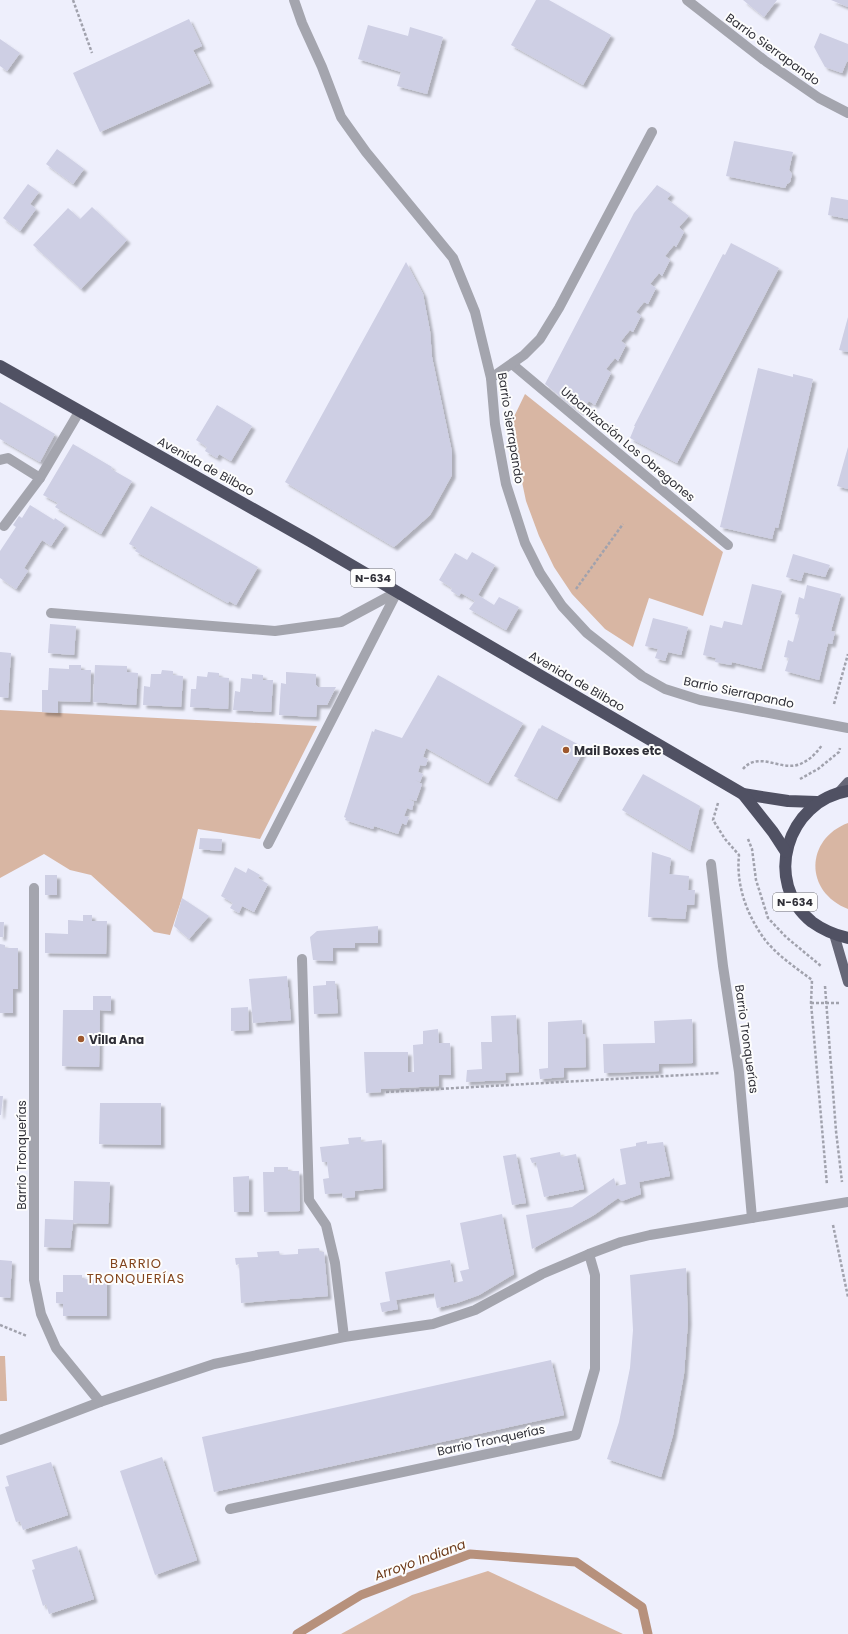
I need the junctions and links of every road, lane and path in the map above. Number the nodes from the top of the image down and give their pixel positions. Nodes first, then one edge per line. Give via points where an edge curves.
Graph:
1 (73, 0) edge
2 (294, 0) edge
3 (687, 0) edge
4 (92, 53) dead end
5 (848, 113) edge
6 (652, 132) dead end
7 (512, 364) junction
8 (0, 366) edge
9 (491, 378) junction
10 (79, 412) junction
11 (0, 460) edge
12 (40, 478) junction
13 (623, 524) dead end
14 (4, 526) dead end
15 (728, 544) dead end
16 (397, 592) junction
17 (562, 606) junction
18 (51, 613) dead end
19 (848, 654) edge
20 (831, 724) junction
21 (848, 728) edge
22 (798, 780) dead end
23 (848, 782) edge
24 (728, 786) junction
25 (844, 791) edge
26 (743, 794) junction
27 (817, 802) junction
28 (748, 837) dead end
29 (268, 844) dead end
30 (786, 852) junction
31 (711, 864) dead end
32 (34, 888) dead end
33 (834, 934) junction
34 (848, 938) edge
35 (302, 959) dead end
36 (823, 968) dead end
37 (825, 982) dead end
38 (848, 982) edge
39 (848, 1002) edge
40 (812, 1003) junction
41 (828, 1004) junction
42 (740, 1072) junction
43 (386, 1092) dead end
44 (846, 1202) edge
45 (828, 1205) junction
46 (752, 1218) junction
47 (590, 1254) junction
48 (848, 1297) edge
49 (344, 1337) junction
50 (100, 1402) junction
51 (0, 1440) edge
52 (230, 1509) dead end

1 - 4 path
2 - 9 street, Barrio Sierrapando via 341,118 453,258 475,312
3 - 5 street, Barrio Sierrapando via 764,60 819,98
6 - 7 street via 540,339
7 - 9 street
7 - 15 street, Urbanización Los Obregones
8 - 10 highway, Avenida de Bilbao / N-634
9 - 17 street, Barrio Sierrapando via 495,424 508,492 524,543 540,574
10 - 12 street
10 - 16 highway, Avenida de Bilbao / N-634
11 - 12 street via 8,458
12 - 14 street
13 - 17 path
16 - 18 street via 341,622 275,631
16 - 24 highway, Avenida de Bilbao / N-634
16 - 29 street
17 - 20 street, Barrio Sierrapando via 599,643 642,676 665,689 700,700
19 - 20 path via 834,703
20 - 21 street, Barrio Sierrapando
20 - 24 path via 822,746 804,763 784,766 763,760 746,765
21 - 22 path via 839,752 818,769
23 - 25 main road
24 - 26 highway, Avenida de Bilbao / N-634
24 - 40 path via 715,808 713,820 739,855 738,869 744,903 763,937 812,980
25 - 27 highway, N-634
26 - 27 highway, Avenida de Bilbao / N-634 via 788,801
26 - 30 highway, Avenida de Bilbao / N-634
27 - 30 highway, N-634 via 802,816 792,833
28 - 36 path via 757,886 768,918
30 - 33 highway, N-634 via 786,878 795,902 812,921
31 - 42 street, Barrio Tronquerías via 723,966
32 - 50 street, Barrio Tronquerías via 34,1280 41,1314 56,1348
33 - 34 highway, N-634
33 - 38 main road
35 - 49 street via 309,1200 326,1225 335,1263
37 - 41 path
39 - 41 path
40 - 41 path
40 - 45 path
41 - 44 path via 836,1123
42 - 43 path
42 - 46 street, Barrio Tronquerías
44 - 45 street
45 - 46 street
45 - 48 path
46 - 47 street via 650,1235 621,1242
47 - 49 street via 542,1274 475,1310 433,1324
47 - 52 street, Barrio Tronquerías via 595,1275 595,1369 576,1435
49 - 50 street via 214,1364
50 - 51 street

